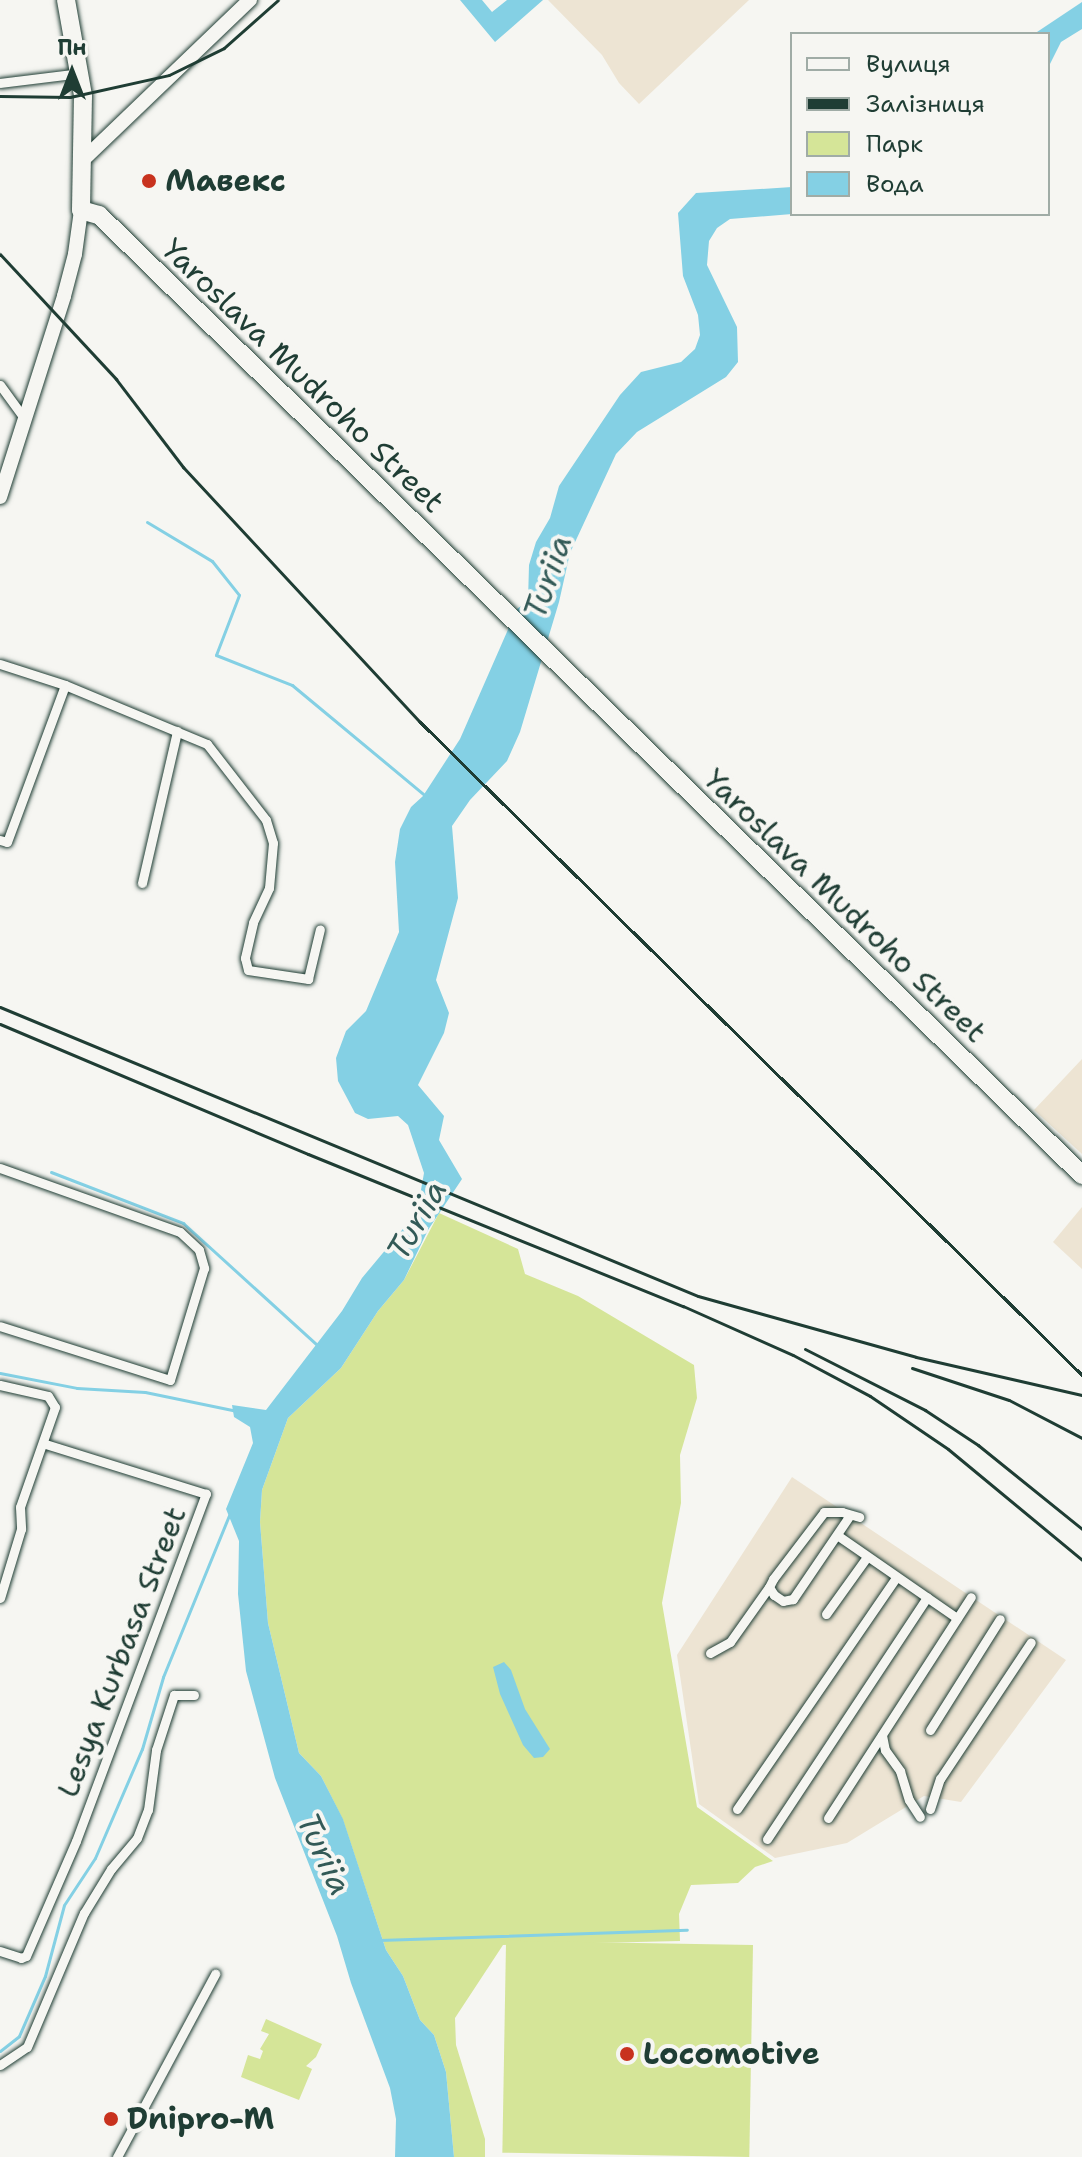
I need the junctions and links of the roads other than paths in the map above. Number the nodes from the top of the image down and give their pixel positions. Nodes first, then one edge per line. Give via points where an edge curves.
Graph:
1 (66, 0) edge
2 (250, 0) edge
3 (80, 73) junction
4 (0, 83) edge
5 (84, 159) junction
6 (81, 210) junction
7 (0, 385) edge
8 (24, 418) junction
9 (0, 497) edge
10 (0, 664) edge
11 (65, 685) junction
12 (177, 731) junction
13 (0, 840) edge
14 (142, 883) dead end
15 (320, 929) dead end
16 (0, 1168) edge
17 (1082, 1175) edge
18 (0, 1326) edge
19 (0, 1385) edge
20 (45, 1444) junction
21 (837, 1535) junction
22 (867, 1557) junction
23 (896, 1578) junction
24 (769, 1587) junction
25 (927, 1597) junction
26 (971, 1597) dead end
27 (0, 1598) edge
28 (826, 1614) dead end
29 (957, 1618) junction
30 (1000, 1619) dead end
31 (1031, 1642) dead end
32 (710, 1653) dead end
33 (194, 1695) dead end
34 (930, 1730) dead end
35 (882, 1735) junction
36 (737, 1809) dead end
37 (930, 1809) dead end
38 (920, 1817) dead end
39 (828, 1818) dead end
40 (767, 1839) dead end
41 (0, 1951) edge
42 (215, 1974) dead end
43 (0, 2065) edge
44 (117, 2157) edge

1 - 3 highway
2 - 5 main road
3 - 4 street
3 - 5 highway
5 - 6 highway
6 - 8 main road via 67,283
6 - 17 highway, Yaroslava Mudroho Street via 99,215
7 - 8 street
8 - 9 main road
10 - 11 street
11 - 12 street
11 - 13 street via 7,842
12 - 14 street
12 - 15 street via 207,744 266,820 271,835 272,875 248,940 248,970 308,979
16 - 18 street via 180,1232 199,1250 204,1268 170,1380
19 - 20 street via 52,1401 55,1414
20 - 27 street via 20,1507 21,1529
20 - 41 street, Lesya Kurbasa Street via 206,1494 76,1841 26,1956
21 - 22 street
21 - 24 street via 793,1599 783,1601
21 - 24 street via 855,1516 824,1512
22 - 23 street
22 - 28 street
23 - 25 street
23 - 36 street
24 - 32 street via 730,1642
25 - 29 street
25 - 40 street
26 - 29 street
29 - 35 street
30 - 34 street
31 - 37 street via 940,1779
33 - 43 street via 174,1695 137,1838 96,1890 27,2047
35 - 38 street
35 - 39 street
42 - 44 street

